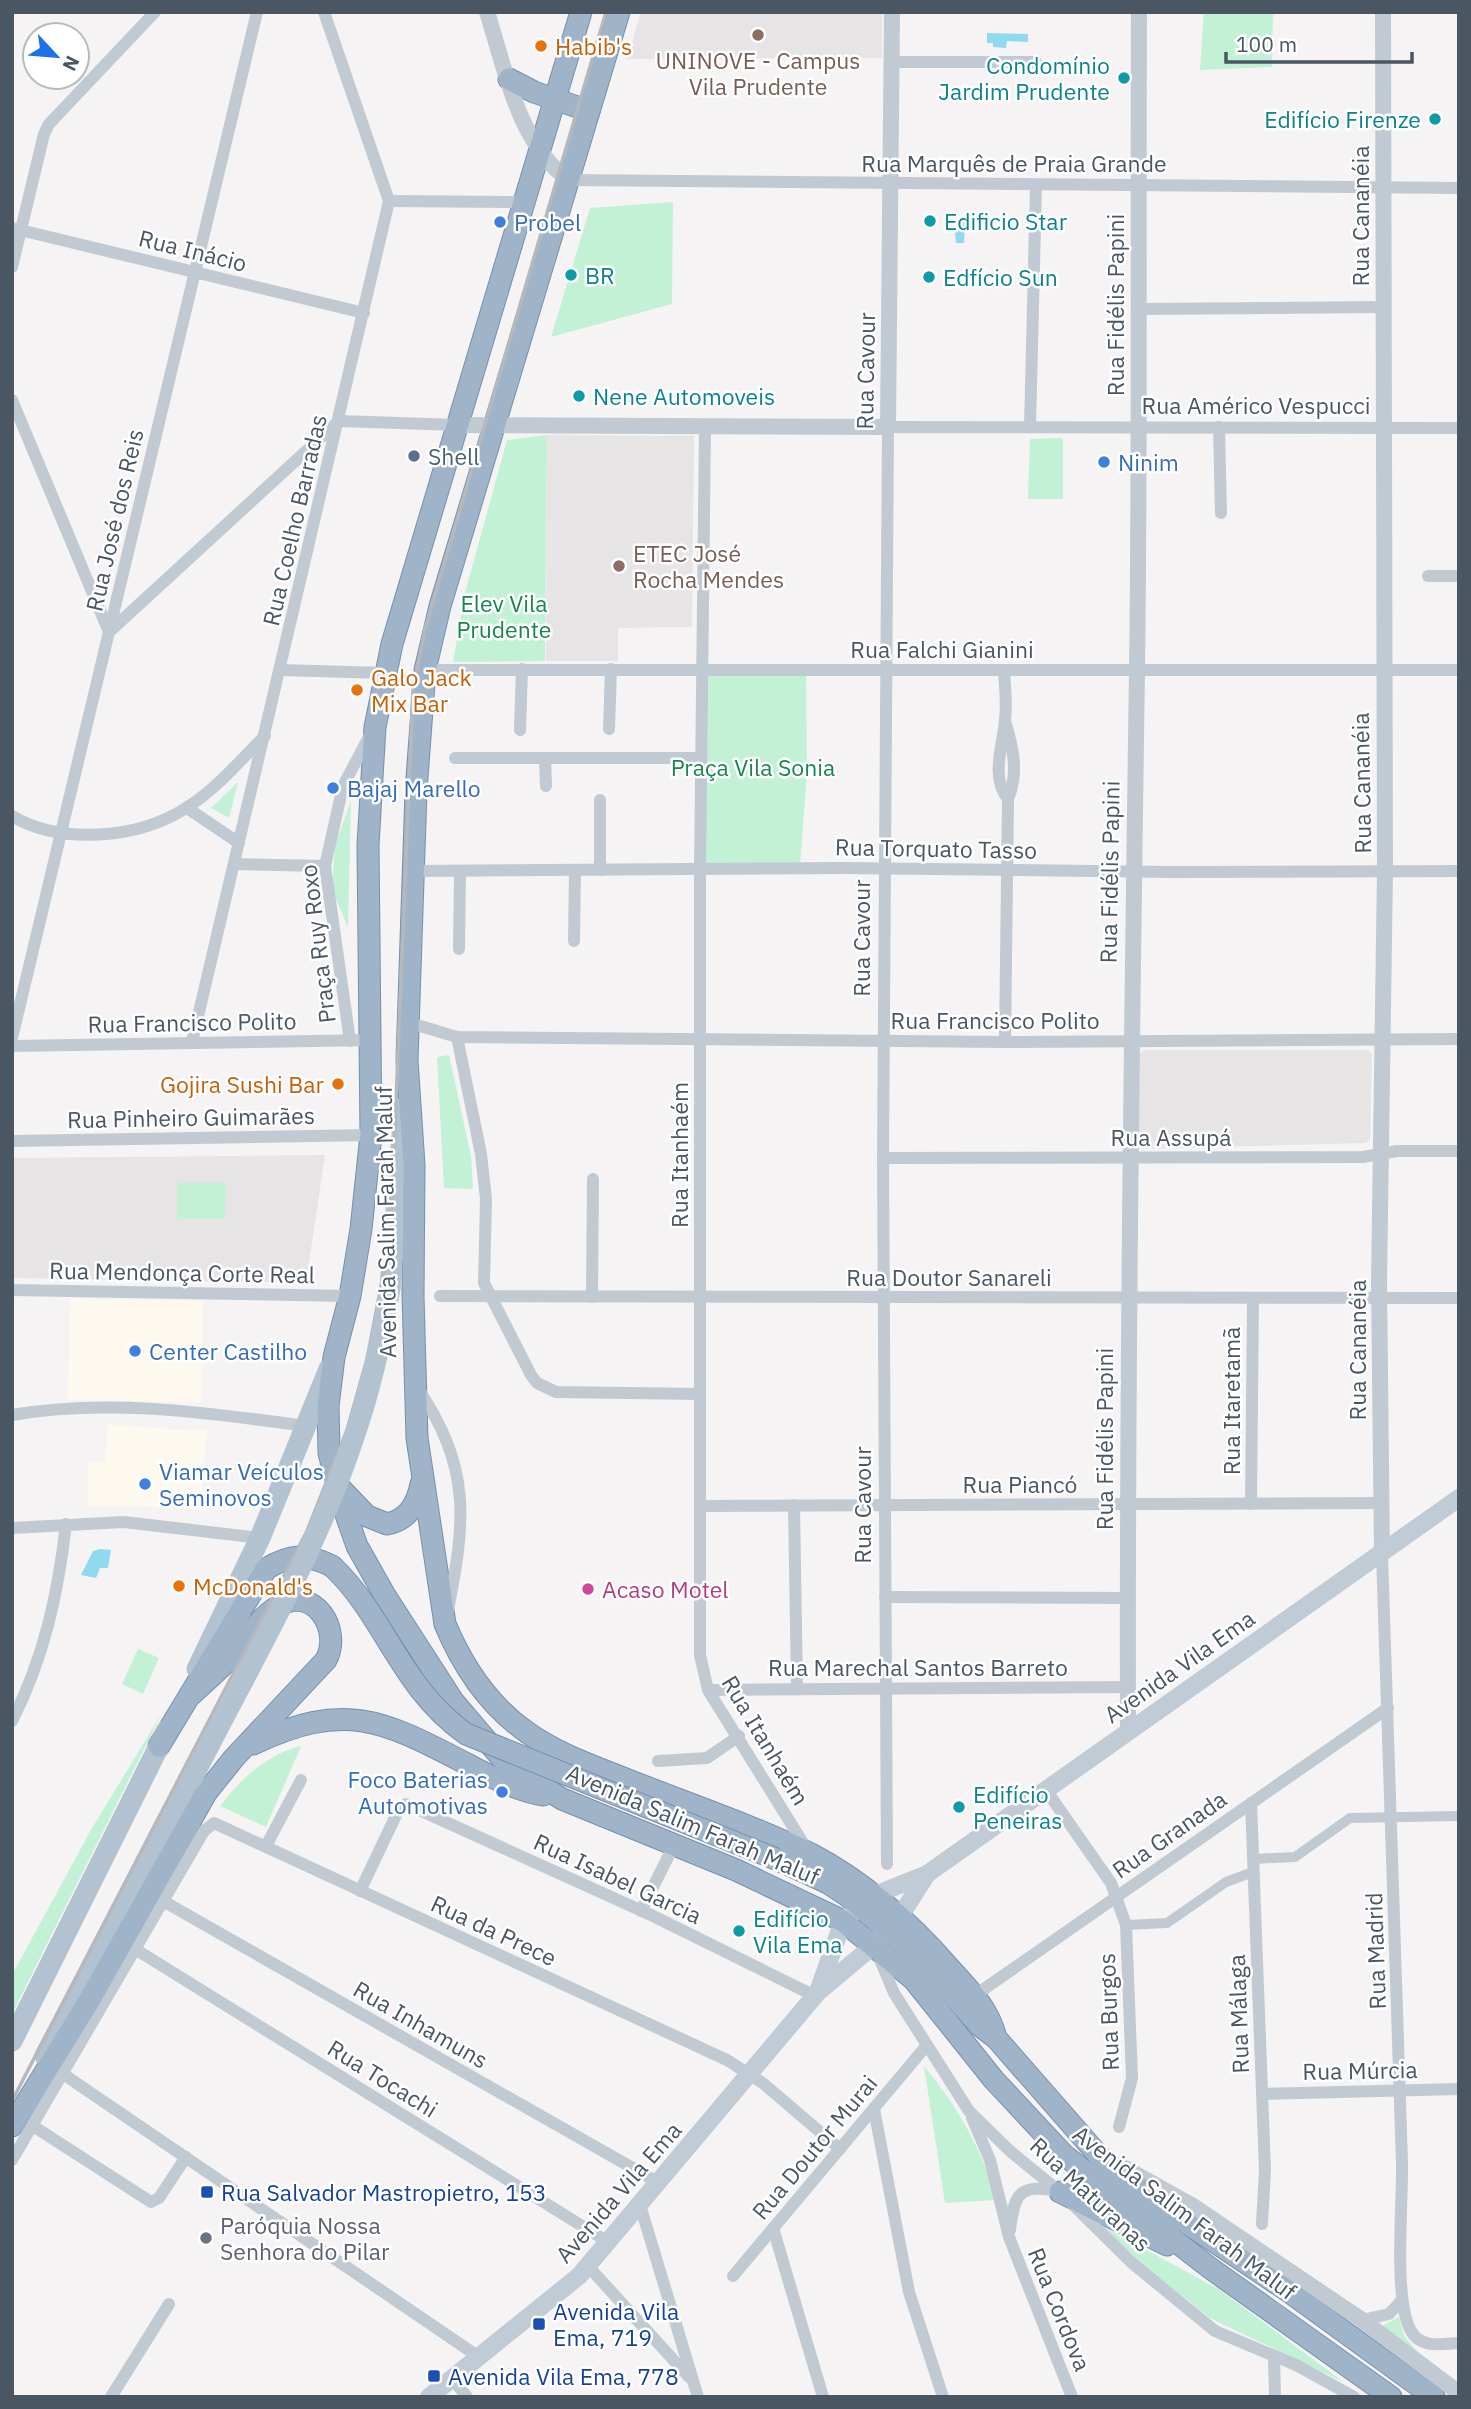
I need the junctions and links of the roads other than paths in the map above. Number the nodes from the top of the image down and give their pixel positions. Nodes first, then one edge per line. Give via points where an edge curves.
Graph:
1 (155, 12) edge
2 (257, 12) edge
3 (324, 12) edge
4 (487, 12) edge
5 (581, 12) edge
6 (619, 12) edge
7 (892, 12) edge
8 (1139, 12) edge
9 (1383, 12) edge
10 (891, 62) junction
11 (1036, 62) dead end
12 (509, 79) junction
13 (555, 100) junction
14 (589, 111) junction
15 (540, 152) junction
16 (569, 180) junction
17 (890, 183) junction
18 (1036, 184) junction
19 (1138, 185) junction
20 (1383, 188) junction
21 (1459, 188) edge
22 (389, 201) junction
23 (524, 202) junction
24 (17, 229) edge
25 (12, 267) edge
26 (195, 272) junction
27 (1383, 307) junction
28 (1138, 309) junction
29 (364, 313) junction
30 (13, 404) edge
31 (338, 421) junction
32 (458, 425) junction
33 (495, 425) junction
34 (705, 426) junction
35 (887, 427) junction
36 (1030, 427) junction
37 (1137, 427) junction
38 (1219, 427) junction
39 (1384, 428) junction
40 (1459, 428) edge
41 (1221, 513) dead end
42 (1428, 576) dead end
43 (1459, 576) edge
44 (109, 632) junction
45 (522, 669) junction
46 (611, 669) junction
47 (886, 669) junction
48 (280, 670) junction
49 (425, 670) junction
50 (702, 670) junction
51 (1137, 670) junction
52 (1383, 670) junction
53 (1459, 670) edge
54 (1004, 671) junction
55 (385, 673) junction
56 (374, 727) junction
57 (609, 729) dead end
58 (520, 730) dead end
59 (265, 735) junction
60 (455, 758) dead end
61 (545, 758) junction
62 (701, 758) junction
63 (546, 786) dead end
64 (600, 800) dead end
65 (187, 808) junction
66 (12, 816) edge
67 (61, 833) junction
68 (239, 844) junction
69 (235, 864) junction
70 (325, 866) junction
71 (884, 868) junction
72 (700, 869) junction
73 (1008, 869) junction
74 (600, 870) junction
75 (414, 871) junction
76 (460, 871) junction
77 (575, 871) junction
78 (1385, 871) junction
79 (1459, 871) edge
80 (1132, 872) junction
81 (574, 941) dead end
82 (459, 949) dead end
83 (407, 1023) junction
84 (457, 1037) junction
85 (12, 1038) edge
86 (1384, 1039) junction
87 (372, 1040) junction
88 (700, 1040) junction
89 (1459, 1040) edge
90 (350, 1041) junction
91 (884, 1041) junction
92 (1130, 1041) junction
93 (192, 1042) junction
94 (1005, 1042) junction
95 (12, 1046) edge
96 (407, 1060) junction
97 (371, 1135) junction
98 (12, 1141) edge
99 (1459, 1151) edge
100 (1383, 1153) junction
101 (883, 1158) junction
102 (1129, 1159) junction
103 (593, 1180) dead end
104 (12, 1290) edge
105 (350, 1296) junction
106 (440, 1296) dead end
107 (491, 1297) junction
108 (592, 1297) junction
109 (699, 1297) junction
110 (884, 1298) junction
111 (1128, 1298) junction
112 (1253, 1298) junction
113 (1379, 1298) junction
114 (1459, 1298) edge
115 (334, 1357) junction
116 (414, 1383) junction
117 (700, 1394) junction
118 (12, 1415) edge
119 (306, 1426) junction
120 (422, 1480) junction
121 (338, 1486) junction
122 (1459, 1498) edge
123 (1381, 1503) junction
124 (1251, 1504) junction
125 (794, 1505) junction
126 (885, 1505) junction
127 (1126, 1505) junction
128 (701, 1506) junction
129 (66, 1524) junction
130 (12, 1528) edge
131 (260, 1538) junction
132 (1382, 1553) junction
133 (885, 1597) junction
134 (1128, 1598) junction
135 (445, 1624) junction
136 (886, 1687) junction
137 (1128, 1687) junction
138 (797, 1688) junction
139 (708, 1690) junction
140 (192, 1694) junction
141 (1388, 1708) junction
142 (12, 1721) edge
143 (1128, 1732) junction
144 (739, 1736) junction
145 (159, 1746) junction
146 (243, 1749) junction
147 (658, 1762) dead end
148 (302, 1780) dead end
149 (1046, 1790) junction
150 (562, 1798) junction
151 (1251, 1803) junction
152 (1459, 1816) edge
153 (1392, 1817) junction
154 (674, 1845) junction
155 (266, 1846) junction
156 (810, 1854) junction
157 (887, 1864) dead end
158 (1253, 1866) junction
159 (927, 1874) junction
160 (360, 1891) junction
161 (1117, 1896) junction
162 (163, 1901) junction
163 (866, 1901) junction
164 (641, 1911) junction
165 (843, 1921) junction
166 (1126, 1925) junction
167 (887, 1931) junction
168 (135, 1949) junction
169 (816, 1994) junction
170 (974, 1996) junction
171 (996, 2038) junction
172 (12, 2041) edge
173 (927, 2045) junction
174 (62, 2074) junction
175 (751, 2074) junction
176 (1459, 2089) edge
177 (1400, 2091) junction
178 (1262, 2094) junction
179 (874, 2109) junction
180 (969, 2111) junction
181 (19, 2124) edge
182 (1119, 2126) dead end
183 (840, 2149) junction
184 (186, 2157) junction
185 (1100, 2157) junction
186 (12, 2160) edge
187 (659, 2183) junction
188 (1060, 2192) junction
189 (640, 2205) junction
190 (1262, 2224) dead end
191 (773, 2228) junction
192 (1009, 2237) junction
193 (608, 2242) junction
194 (1187, 2250) junction
195 (588, 2266) junction
196 (733, 2276) dead end
197 (1402, 2300) junction
198 (169, 2304) dead end
199 (1362, 2320) junction
200 (1459, 2343) edge
201 (1274, 2356) junction
202 (479, 2357) junction
203 (452, 2378) junction
204 (693, 2381) junction
205 (1459, 2393) edge
206 (111, 2397) edge
207 (429, 2397) edge
208 (467, 2397) edge
209 (698, 2397) edge
210 (823, 2397) edge
211 (943, 2397) edge
212 (1072, 2397) edge
213 (1275, 2397) edge
214 (1354, 2397) edge
215 (1391, 2397) edge
216 (1434, 2397) edge

1 - 24 street via 49,124
2 - 26 street, Rua José dos Reis
3 - 22 street
4 - 12 street
5 - 13 highway, Avenida Salim Farah Maluf
6 - 14 highway, Avenida Salim Farah Maluf
7 - 10 street, Rua Cavour
8 - 19 street, Rua Fidélis Papini
9 - 20 street, Rua Cananéia
10 - 11 street
10 - 17 street, Rua Cavour
12 - 13 highway
12 - 15 street
13 - 14 highway
13 - 15 highway, Avenida Salim Farah Maluf
14 - 16 highway, Avenida Salim Farah Maluf
15 - 16 street
15 - 23 highway, Avenida Salim Farah Maluf
16 - 17 street, Rua Marquês de Praia Grande
16 - 33 highway, Avenida Salim Farah Maluf
17 - 18 street, Rua Marquês de Praia Grande
17 - 35 street, Rua Cavour
18 - 19 street, Rua Marquês de Praia Grande
18 - 36 street
19 - 20 street, Rua Marquês de Praia Grande
19 - 28 street, Rua Fidélis Papini
20 - 21 street, Rua Marquês de Praia Grande
20 - 27 street, Rua Cananéia
22 - 23 street
22 - 29 street, Rua Coelho Barradas
23 - 32 highway, Avenida Salim Farah Maluf
24 - 25 street
24 - 26 street, Rua Inácio
26 - 29 street, Rua Inácio
26 - 44 street, Rua José dos Reis
27 - 28 street
27 - 39 street, Rua Cananéia
28 - 37 street, Rua Fidélis Papini
29 - 31 street, Rua Coelho Barradas
30 - 44 street
31 - 32 street, Rua Américo Vespucci
31 - 44 street
31 - 48 street, Rua Coelho Barradas
32 - 33 street, Rua Américo Vespucci
32 - 55 highway, Avenida Salim Farah Maluf
33 - 34 street, Rua Américo Vespucci
33 - 49 highway, Avenida Salim Farah Maluf
34 - 35 street, Rua Américo Vespucci
34 - 50 street, Rua Itanhaém
35 - 36 street, Rua Américo Vespucci
35 - 47 street, Rua Cavour
36 - 37 street, Rua Américo Vespucci
37 - 38 street, Rua Américo Vespucci
37 - 51 street, Rua Fidélis Papini
38 - 39 street, Rua Américo Vespucci
38 - 41 street
39 - 40 street, Rua Américo Vespucci
39 - 52 street, Rua Cananéia
42 - 43 street
44 - 67 street, Rua José dos Reis
45 - 46 street, Rua Falchi Gianini
45 - 49 street, Rua Falchi Gianini
45 - 58 street
46 - 50 street, Rua Falchi Gianini
46 - 57 street
47 - 50 street, Rua Falchi Gianini
47 - 54 street, Rua Falchi Gianini
47 - 71 street, Rua Cavour
48 - 55 street
48 - 59 street, Rua Coelho Barradas
49 - 75 highway, Avenida Salim Farah Maluf
50 - 62 street, Rua Itanhaém
51 - 52 street, Rua Falchi Gianini
51 - 54 street, Rua Falchi Gianini
51 - 80 street, Rua Fidélis Papini
52 - 53 street, Rua Falchi Gianini
52 - 78 street, Rua Cananéia
54 - 73 street via 1005,721 1014,753 1014,786 1008,799
55 - 56 highway, Avenida Salim Farah Maluf
56 - 70 street, Praça Ruy Roxo via 343,786
56 - 87 highway, Avenida Salim Farah Maluf via 366,900
59 - 65 street
59 - 68 street, Rua Coelho Barradas
60 - 61 street
61 - 62 street
61 - 63 street
62 - 72 street, Rua Itanhaém
64 - 74 street
65 - 67 street via 132,829
65 - 68 street
66 - 67 street
67 - 85 street, Rua José dos Reis
68 - 69 street, Rua Coelho Barradas
69 - 70 street
69 - 93 street, Rua Coelho Barradas
70 - 90 street, Praça Ruy Roxo
71 - 72 street, Rua Torquato Tasso
71 - 73 street, Rua Torquato Tasso
71 - 91 street, Rua Cavour
72 - 74 street, Rua Torquato Tasso
72 - 88 street, Rua Itanhaém
73 - 80 street, Rua Torquato Tasso
73 - 94 street
74 - 77 street, Rua Torquato Tasso
75 - 76 street, Rua Torquato Tasso
75 - 83 highway, Avenida Salim Farah Maluf
76 - 77 street, Rua Torquato Tasso
76 - 82 street
77 - 81 street
78 - 79 street, Rua Torquato Tasso
78 - 80 street, Rua Torquato Tasso
78 - 86 street, Rua Cananéia
80 - 92 street, Rua Fidélis Papini
83 - 84 street, Rua Francisco Polito
83 - 96 highway, Avenida Salim Farah Maluf
84 - 88 street, Rua Francisco Polito
84 - 107 street via 481,1154 486,1199 484,1283
86 - 89 street, Rua Francisco Polito
86 - 92 street, Rua Francisco Polito
86 - 100 street, Rua Cananéia
87 - 90 street, Rua Francisco Polito
87 - 97 highway, Avenida Salim Farah Maluf
88 - 91 street, Rua Francisco Polito
88 - 109 street, Rua Itanhaém
90 - 93 street, Rua Francisco Polito
91 - 94 street, Rua Francisco Polito
91 - 101 street, Rua Cavour
92 - 94 street, Rua Francisco Polito
92 - 102 street, Rua Fidélis Papini
93 - 95 street, Rua Francisco Polito
96 - 116 highway, Avenida Salim Farah Maluf via 414,1165
96 - 181 main road, bridge via 390,1288 368,1392 327,1509
97 - 98 street, Rua Pinheiro Guimarães
97 - 105 highway, Avenida Salim Farah Maluf
99 - 100 street, Rua Assupá
100 - 102 street, Rua Assupá via 1363,1157
100 - 113 street, Rua Cananéia
101 - 102 street, Rua Assupá
101 - 110 street, Rua Cavour
102 - 111 street, Rua Fidélis Papini
103 - 108 street
104 - 105 street, Rua Mendonça Corte Real
105 - 115 highway, Avenida Salim Farah Maluf
106 - 107 street, Rua Doutor Sanareli
107 - 108 street, Rua Doutor Sanareli
107 - 117 street via 531,1375 546,1389
108 - 109 street, Rua Doutor Sanareli
109 - 110 street, Rua Doutor Sanareli
109 - 117 street, Rua Itanhaém
110 - 111 street, Rua Doutor Sanareli
110 - 126 street, Rua Cavour
111 - 112 street, Rua Doutor Sanareli
111 - 127 street, Rua Fidélis Papini
112 - 113 street, Rua Doutor Sanareli
112 - 124 street, Rua Itaretamã
113 - 114 street, Rua Doutor Sanareli
113 - 123 street, Rua Cananéia
115 - 119 main road
115 - 121 highway, Avenida Salim Farah Maluf via 329,1453
116 - 120 highway, Avenida Salim Farah Maluf
116 - 135 street, Avenida Salim Farah Maluf via 448,1440 461,1501 459,1549
117 - 128 street, Rua Itanhaém
118 - 119 street via 135,1409
119 - 131 main road
120 - 121 highway via 417,1501 405,1517 387,1524 367,1516
120 - 135 highway, Avenida Salim Farah Maluf
121 - 150 highway, Avenida Salim Farah Maluf via 357,1546 453,1701 505,1762
122 - 132 main road, Avenida Vila Ema
123 - 124 street, Rua Piancó
123 - 132 street, Rua Cananéia
124 - 127 street, Rua Piancó
125 - 126 street, Rua Piancó
125 - 128 street, Rua Piancó
125 - 138 street
126 - 127 street, Rua Piancó
126 - 133 street, Rua Cavour
127 - 134 street, Rua Fidélis Papini
128 - 139 street, Rua Itanhaém via 700,1655
129 - 130 street
129 - 131 street via 124,1522
129 - 142 street via 51,1618
131 - 145 main road
132 - 141 street, Rua Madrid
132 - 143 main road, Avenida Vila Ema
133 - 134 street
133 - 136 street, Rua Cavour
134 - 137 street, Rua Fidélis Papini
135 - 156 highway, Avenida Salim Farah Maluf via 482,1690 526,1732 550,1747
136 - 137 street, Rua Marechal Santos Barreto
136 - 138 street, Rua Marechal Santos Barreto
136 - 157 street, Rua Cavour
137 - 143 street, Rua Fidélis Papini
138 - 139 street, Rua Marechal Santos Barreto
139 - 144 street, Rua Itanhaém
140 - 145 highway
140 - 146 highway via 279,1605 302,1600 320,1610 332,1642 326,1660
140 - 163 highway, bridge via 266,1569 291,1556 304,1555 332,1566 348,1583 416,1687 466,1734 776,1859
141 - 151 street, Rua Granada
141 - 153 street, Rua Madrid
143 - 149 main road, Avenida Vila Ema
144 - 147 street via 707,1758
144 - 156 street, Rua Itanhaém
145 - 172 main road
146 - 150 highway via 308,1722 369,1720 411,1735 513,1788
146 - 181 highway via 194,1812
148 - 155 street
149 - 159 main road, Avenida Vila Ema
149 - 161 street, Rua Burgos
150 - 154 highway, Avenida Salim Farah Maluf
151 - 158 street, Rua Málaga
151 - 161 street, Rua Granada
152 - 153 street
153 - 158 street via 1350,1818 1295,1857
153 - 177 street, Rua Madrid
154 - 164 street
154 - 165 highway, Avenida Salim Farah Maluf
155 - 160 street, Rua da Prece
155 - 162 street, Rua da Prece via 210,1824
156 - 163 highway, Avenida Salim Farah Maluf
158 - 166 street via 1167,1923
158 - 178 street, Rua Málaga
159 - 163 main road, Avenida Vila Ema
159 - 167 main road, Avenida Vila Ema
160 - 164 street, Rua Isabel Garcia via 402,1804
160 - 175 street, Rua da Prece
161 - 166 street, Rua Burgos
161 - 170 street, Rua Granada
162 - 168 street
162 - 187 street, Rua Inhamuns
163 - 165 main road, Avenida Vila Ema
163 - 167 highway
164 - 169 street, Rua Isabel Garcia
165 - 167 highway, Avenida Salim Farah Maluf
165 - 169 main road, Avenida Vila Ema
166 - 182 street, Rua Burgos via 1132,2078
167 - 169 main road, Avenida Vila Ema
167 - 170 highway, Avenida Salim Farah Maluf via 934,1950
167 - 171 highway via 925,1963
167 - 173 street, Rua Maturanas via 894,1993
167 - 194 highway, Avenida Salim Farah Maluf via 914,1980 994,2080 1064,2155
168 - 174 street
168 - 193 street, Rua Tocachi
169 - 175 main road, Avenida Vila Ema
170 - 171 highway, Avenida Salim Farah Maluf via 990,2015
171 - 185 highway, Avenida Salim Farah Maluf
173 - 179 street, Rua Doutor Murai
173 - 180 street, Rua Maturanas
174 - 181 street
174 - 184 street
175 - 183 street, Rua da Prece
175 - 187 main road, Avenida Vila Ema
176 - 177 street, Rua Múrcia
177 - 178 street, Rua Múrcia
177 - 197 street, Rua Madrid
178 - 190 street, Rua Málaga
179 - 183 street, Rua Doutor Murai
179 - 211 street via 909,2291
180 - 188 street, Rua Maturanas
180 - 192 street, Rua Cordova via 990,2160
181 - 184 street via 151,2202 159,2198
181 - 186 street
183 - 191 street, Rua Doutor Murai
184 - 202 street
185 - 199 street, Avenida Salim Farah Maluf via 1193,2206
185 - 216 highway, Avenida Salim Farah Maluf via 1167,2210
187 - 189 main road, Avenida Vila Ema
188 - 192 street, Rua Cordova via 1023,2191 1013,2203
188 - 194 highway via 1145,2236
188 - 201 street, Rua Maturanas via 1191,2314 1215,2331
189 - 193 main road, Avenida Vila Ema
189 - 204 street
191 - 196 street, Rua Doutor Murai
191 - 210 street
192 - 212 street, Rua Cordova
193 - 195 main road, Avenida Vila Ema
194 - 215 highway, Avenida Salim Farah Maluf
195 - 202 main road, Avenida Vila Ema
195 - 204 street
197 - 199 street via 1389,2314
197 - 200 street via 1416,2338 1425,2344
198 - 206 street
199 - 205 street
201 - 213 street
201 - 214 street, Rua Maturanas
202 - 203 main road, Avenida Vila Ema
203 - 207 main road, Avenida Vila Ema
203 - 208 street
204 - 209 street

